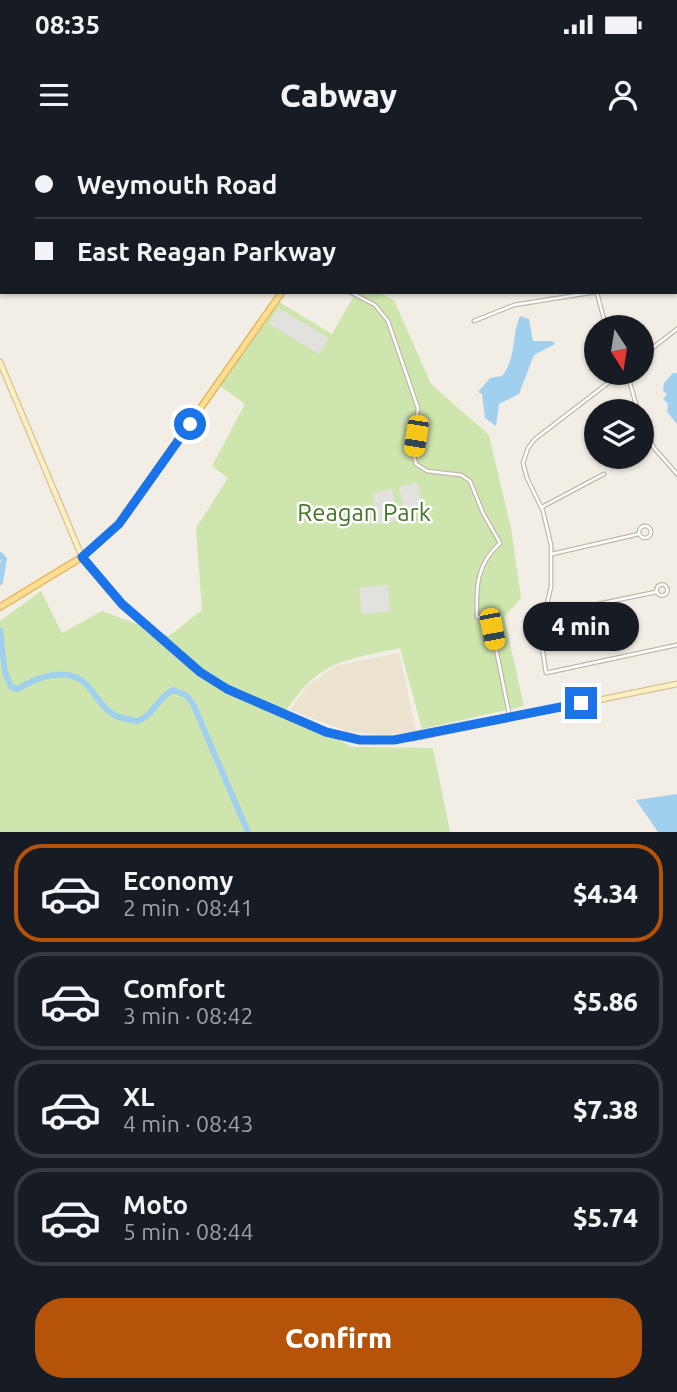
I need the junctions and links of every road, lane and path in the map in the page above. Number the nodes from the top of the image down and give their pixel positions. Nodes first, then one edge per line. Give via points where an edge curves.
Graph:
1 (281, 294) edge
2 (354, 294) edge
3 (583, 294) edge
4 (597, 294) edge
5 (603, 315) edge
6 (474, 321) dead end
7 (677, 329) edge
8 (654, 347) edge
9 (0, 362) edge
10 (606, 385) edge
11 (654, 448) edge
12 (604, 474) dead end
13 (677, 474) edge
14 (542, 507) junction
15 (639, 534) dead end
16 (552, 554) junction
17 (82, 557) junction
18 (656, 592) dead end
19 (547, 605) junction
20 (0, 607) edge
21 (677, 645) edge
22 (677, 684) edge
23 (510, 718) junction

1 - 17 main road via 124,518
2 - 23 street via 375,305 388,321 418,408 416,464 470,481 500,543 485,558 477,577 477,617 488,618 492,629
3 - 6 street via 514,305
4 - 5 street
7 - 8 street
9 - 17 street
10 - 14 street via 528,448 525,473
11 - 13 street
12 - 14 street
14 - 16 street
15 - 16 street
16 - 19 street
17 - 20 main road
17 - 23 street via 122,604 200,672 315,728 350,738 394,740
18 - 19 street via 579,608
19 - 21 street via 539,640 546,673
22 - 23 street

